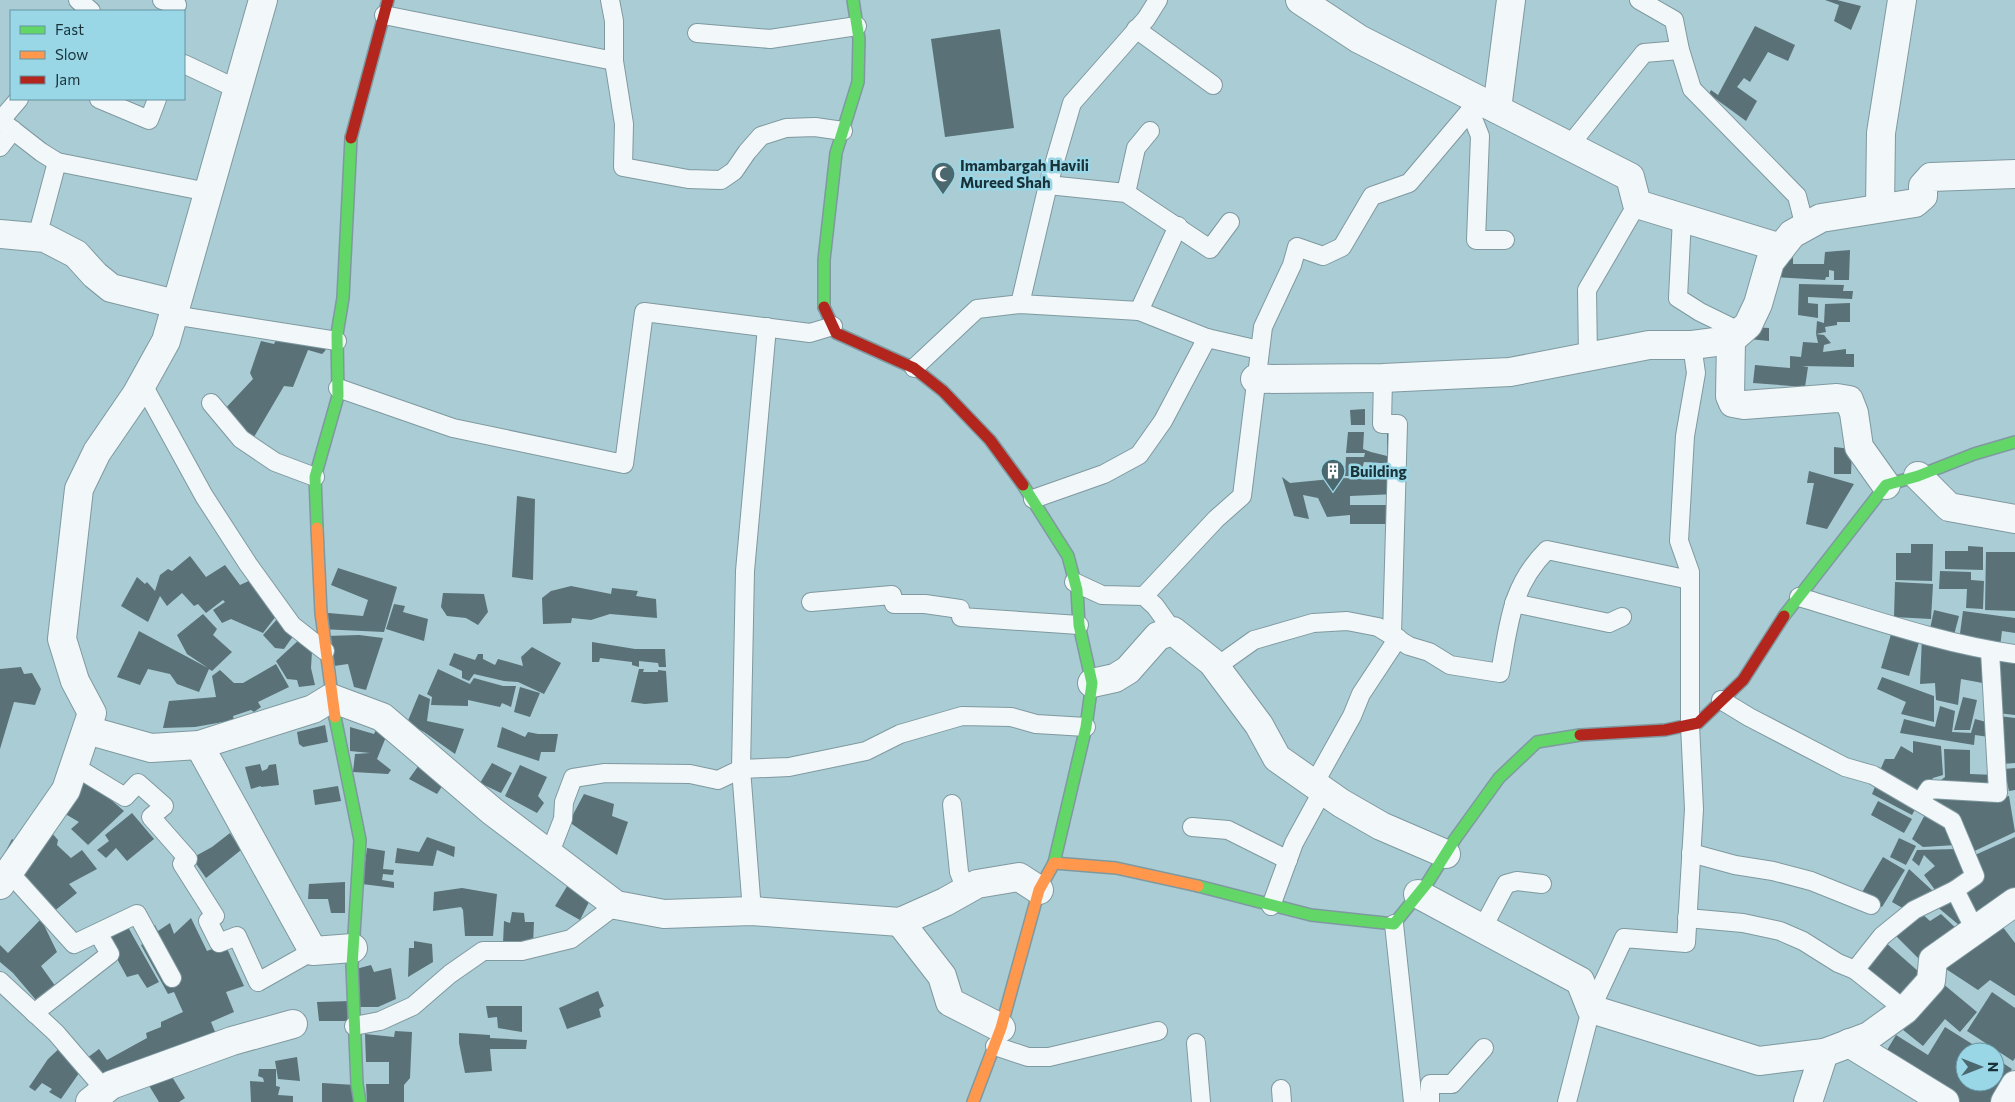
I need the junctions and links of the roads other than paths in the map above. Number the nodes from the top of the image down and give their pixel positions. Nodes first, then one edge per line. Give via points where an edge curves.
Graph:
1 (262, 0) edge
2 (610, 0) edge
3 (853, 0) edge
4 (1158, 0) edge
5 (1300, 0) edge
6 (1511, 0) edge
7 (1639, 0) edge
8 (1902, 0) edge
9 (386, 7) edge
10 (857, 26) junction
11 (1136, 30) junction
12 (697, 33) dead end
13 (1680, 50) junction
14 (614, 61) junction
15 (185, 64) edge
16 (1213, 85) dead end
17 (237, 89) junction
18 (18, 100) edge
19 (101, 100) edge
20 (157, 100) edge
21 (1482, 107) junction
22 (5, 123) edge
23 (843, 131) junction
24 (1150, 131) dead end
25 (1569, 146) junction
26 (0, 147) edge
27 (57, 162) junction
28 (2015, 174) edge
29 (1048, 185) junction
30 (208, 192) junction
31 (1126, 193) junction
32 (1637, 204) junction
33 (1880, 207) junction
34 (1682, 218) junction
35 (1230, 222) dead end
36 (1178, 226) junction
37 (1805, 227) junction
38 (0, 234) edge
39 (38, 237) junction
40 (1505, 240) dead end
41 (1781, 248) junction
42 (1020, 304) junction
43 (174, 310) junction
44 (1139, 311) junction
45 (833, 326) junction
46 (767, 327) junction
47 (1736, 336) junction
48 (1207, 338) junction
49 (337, 341) junction
50 (1692, 345) junction
51 (1259, 350) junction
52 (1588, 357) junction
53 (914, 368) junction
54 (1383, 378) junction
55 (1255, 379) junction
56 (142, 382) junction
57 (338, 388) junction
58 (212, 402) dead end
59 (2015, 442) edge
60 (1918, 476) junction
61 (315, 477) junction
62 (1886, 485) junction
63 (1033, 499) junction
64 (2015, 519) edge
65 (1690, 580) junction
66 (1074, 582) junction
67 (1144, 596) junction
68 (1798, 597) junction
69 (811, 602) dead end
70 (1514, 603) junction
71 (1622, 617) dead end
72 (1079, 625) junction
73 (1173, 631) junction
74 (1395, 636) junction
75 (325, 651) junction
76 (1990, 651) junction
77 (2015, 654) edge
78 (1216, 667) junction
79 (1092, 682) junction
80 (331, 698) junction
81 (1721, 700) junction
82 (1690, 725) junction
83 (1086, 726) junction
84 (87, 730) junction
85 (199, 745) junction
86 (74, 766) junction
87 (741, 769) junction
88 (1318, 787) junction
89 (1921, 801) junction
90 (952, 804) dead end
91 (1192, 827) dead end
92 (1691, 853) junction
93 (1446, 854) junction
94 (550, 855) junction
95 (1288, 860) junction
96 (1054, 863) junction
97 (4, 878) edge
98 (1542, 884) dead end
99 (966, 890) junction
100 (1040, 890) junction
101 (1955, 890) junction
102 (1418, 894) junction
103 (2015, 902) edge
104 (616, 905) junction
105 (1871, 905) dead end
106 (1271, 906) junction
107 (752, 911) junction
108 (1687, 918) junction
109 (900, 922) junction
110 (1394, 924) junction
111 (1482, 929) junction
112 (1975, 930) junction
113 (98, 933) junction
114 (353, 948) junction
115 (313, 951) junction
116 (1856, 970) junction
117 (172, 978) dead end
118 (0, 981) edge
119 (1591, 1009) junction
120 (1905, 1010) junction
121 (34, 1013) junction
122 (294, 1024) dead end
123 (354, 1026) junction
124 (1158, 1031) dead end
125 (998, 1037) junction
126 (1196, 1043) dead end
127 (1849, 1043) junction
128 (1484, 1048) dead end
129 (1824, 1053) junction
130 (2015, 1085) edge
131 (97, 1096) edge
132 (360, 1102) edge
133 (973, 1102) edge
134 (1201, 1102) edge
135 (1413, 1102) edge
136 (1430, 1102) edge
137 (1566, 1102) edge
138 (1808, 1102) edge
139 (1945, 1102) edge
140 (2005, 1102) edge

1 - 17 street
2 - 14 lane via 614,21
3 - 10 street
4 - 11 lane
5 - 21 street via 1359,40
6 - 21 street
7 - 13 lane via 1674,20
8 - 33 street via 1881,132
9 - 14 lane
9 - 49 street via 349,150 343,298
10 - 12 lane via 770,40
10 - 23 street via 858,82
11 - 16 lane
11 - 29 lane via 1072,103
13 - 25 lane via 1644,53
13 - 37 lane via 1692,89 1798,196
14 - 23 lane via 624,124 623,168 688,179 721,180 734,171 761,136 786,128 815,127
15 - 17 lane
17 - 30 street
18 - 22 lane
19 - 20 lane via 149,120
21 - 25 street
21 - 40 lane via 1476,240
21 - 51 lane via 1409,183 1372,196 1342,247 1323,256 1297,247 1292,266 1263,327
22 - 26 lane
22 - 27 lane
23 - 45 street via 836,153 824,260 824,309
24 - 31 lane via 1136,148
25 - 32 street via 1630,177
27 - 30 lane
27 - 39 lane
28 - 33 street via 1931,177 1923,186 1923,196 1915,203
29 - 31 lane
29 - 42 lane
30 - 43 street
31 - 36 lane
32 - 34 street
32 - 52 lane via 1588,290
33 - 37 street via 1821,218
34 - 41 street
34 - 47 lane via 1678,298
35 - 36 lane via 1210,249
36 - 44 lane
37 - 41 street via 1792,234
38 - 39 street
39 - 43 street via 76,254 95,276 111,288
41 - 47 street via 1770,262 1758,304 1748,325
42 - 44 lane
42 - 53 lane via 977,309
43 - 49 lane
43 - 56 street via 166,341
44 - 48 lane
45 - 46 lane via 810,333
45 - 53 street via 836,333
46 - 57 lane via 644,312 624,464 453,428
46 - 87 lane via 745,571
47 - 50 street
47 - 62 street via 1730,396 1733,403 1849,400 1859,448
48 - 51 lane
48 - 63 lane via 1163,421 1139,455 1104,474
49 - 57 street
50 - 52 street via 1649,345
50 - 65 lane via 1696,373 1685,436 1679,541
51 - 55 lane
52 - 54 street via 1510,372
53 - 63 street via 943,391 990,440
54 - 55 street
54 - 74 lane via 1382,424 1398,424
55 - 67 lane via 1242,496
56 - 75 lane via 204,496 248,564 292,625
56 - 84 street via 96,452 79,489 62,639 75,681 92,713
57 - 61 street
58 - 61 lane via 241,439 275,462
59 - 60 street
60 - 62 street
60 - 64 street via 1949,507
61 - 75 street
62 - 68 street
63 - 66 street via 1068,556
65 - 70 lane via 1547,550 1535,562
65 - 82 lane
66 - 67 lane via 1102,595
66 - 72 street
67 - 73 lane
68 - 76 lane
68 - 81 street via 1743,680
69 - 72 lane via 892,595 894,604 924,604 960,610 961,617
70 - 71 lane via 1609,623
70 - 74 lane via 1509,615 1500,672 1450,665
72 - 79 street
73 - 78 street
73 - 79 street via 1158,636 1128,670 1115,678
74 - 78 lane via 1378,627 1347,621 1313,623 1254,640
74 - 88 lane via 1361,694
75 - 80 street
76 - 77 lane
76 - 89 lane via 1998,793 1929,789
78 - 88 street via 1259,725 1277,758
79 - 83 street
80 - 85 street via 313,709
80 - 94 street via 382,718 492,811
80 - 114 street via 360,840
81 - 82 street via 1698,723
81 - 89 lane via 1749,718 1845,767 1873,775
82 - 92 lane via 1694,809
82 - 93 street via 1665,730 1571,735 1537,742 1499,778
83 - 87 lane via 1036,724 1011,717 962,716 900,734 866,752 789,767
83 - 96 street
84 - 85 street via 151,748
84 - 86 street
85 - 115 street
86 - 97 street via 66,790
86 - 115 lane via 125,797 138,783 164,806 151,817 188,859 182,864 215,916 208,921 219,942 237,936 258,982
87 - 94 lane via 718,780 690,774 605,773 574,778
87 - 107 lane
88 - 93 street via 1381,826
88 - 95 lane
89 - 101 lane via 1952,821 1975,876
90 - 99 lane via 959,872
91 - 95 lane via 1228,830
92 - 105 lane via 1811,881
92 - 108 lane
93 - 102 street
94 - 104 street
95 - 106 lane
96 - 100 street
96 - 106 street via 1122,868
97 - 113 lane via 74,944
98 - 111 lane via 1518,881 1506,884
99 - 100 street via 977,884 1019,877
99 - 109 street
100 - 125 street
101 - 112 lane
101 - 116 lane via 1914,910 1882,936
102 - 110 street
102 - 111 street
103 - 112 street
104 - 107 street via 664,914
104 - 123 lane via 571,939 522,951 483,951 413,1006 380,1021
106 - 110 street via 1346,921
107 - 109 street
108 - 116 lane via 1743,923 1780,931
108 - 119 lane via 1686,942 1624,938
109 - 125 street via 942,976 950,1002
110 - 135 lane
111 - 119 street via 1580,981
112 - 120 street via 1933,960 1931,981
113 - 117 lane via 137,914
113 - 121 lane via 110,954
114 - 115 street
114 - 123 street
116 - 120 lane
118 - 121 lane
119 - 129 street via 1759,1062
119 - 137 lane
120 - 127 street via 1869,1036
121 - 131 lane via 56,1033
122 - 131 street via 232,1041 111,1085
123 - 132 street
124 - 125 lane via 1049,1057 1028,1057
125 - 133 street
126 - 134 lane
127 - 129 street
127 - 139 street
128 - 136 lane via 1452,1084 1430,1084
129 - 138 street
130 - 140 street

